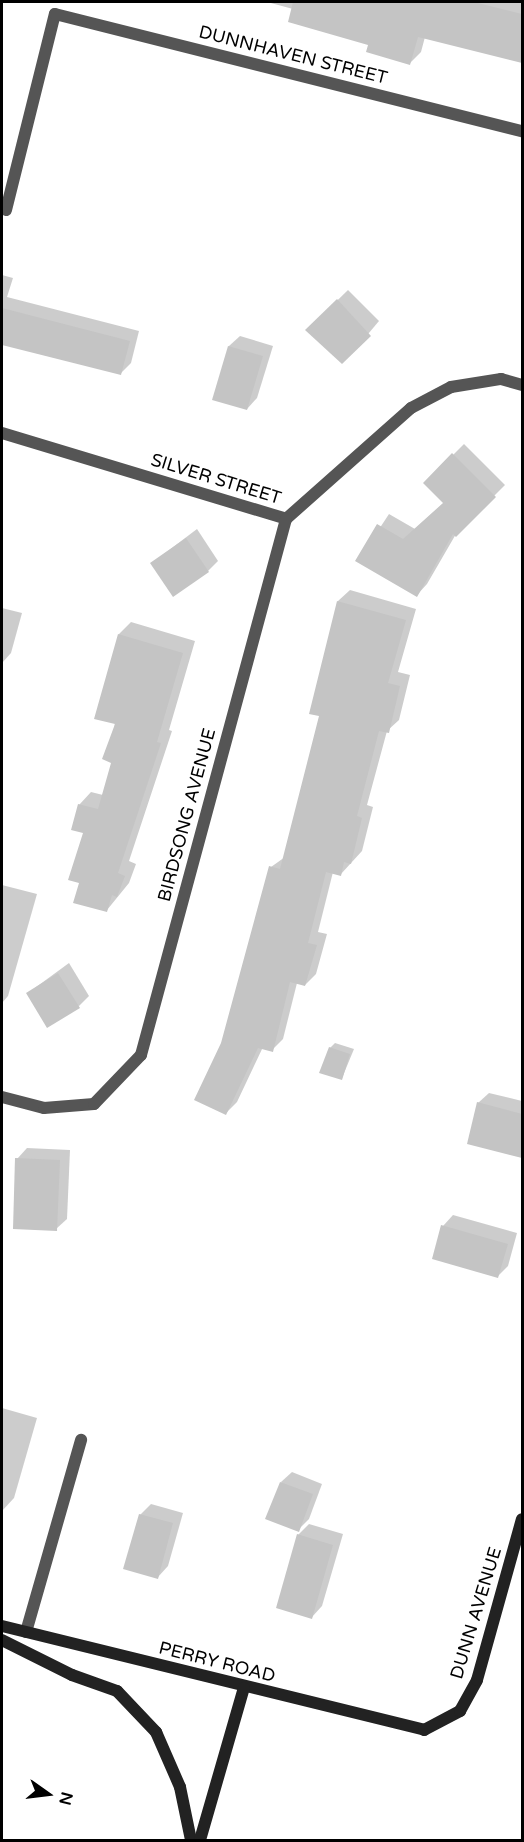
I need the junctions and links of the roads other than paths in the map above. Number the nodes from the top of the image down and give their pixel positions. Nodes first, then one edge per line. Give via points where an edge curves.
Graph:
1 (522, 131) edge
2 (6, 210) dead end
3 (522, 385) edge
4 (2, 433) edge
5 (285, 519) junction
6 (2, 1097) edge
7 (81, 1440) dead end
8 (522, 1519) edge
9 (2, 1626) edge
10 (26, 1632) junction
11 (2, 1640) edge
12 (244, 1688) junction
13 (424, 1730) joint
14 (191, 1840) edge
15 (200, 1840) edge

1 - 2 street, DUNNHAVEN STREET via 55,14
3 - 5 street, SILVER STREET via 501,379 451,387 411,408
4 - 5 street, SILVER STREET
5 - 6 street, BIRDSONG AVENUE via 141,1054 94,1104 44,1108
7 - 10 street
8 - 13 main road, DUNN AVENUE via 477,1680 460,1711
9 - 10 main road, PERRY ROAD
10 - 12 main road, PERRY ROAD
11 - 14 main road via 72,1675 117,1691 156,1732 180,1787
12 - 13 main road, PERRY ROAD
12 - 15 main road

